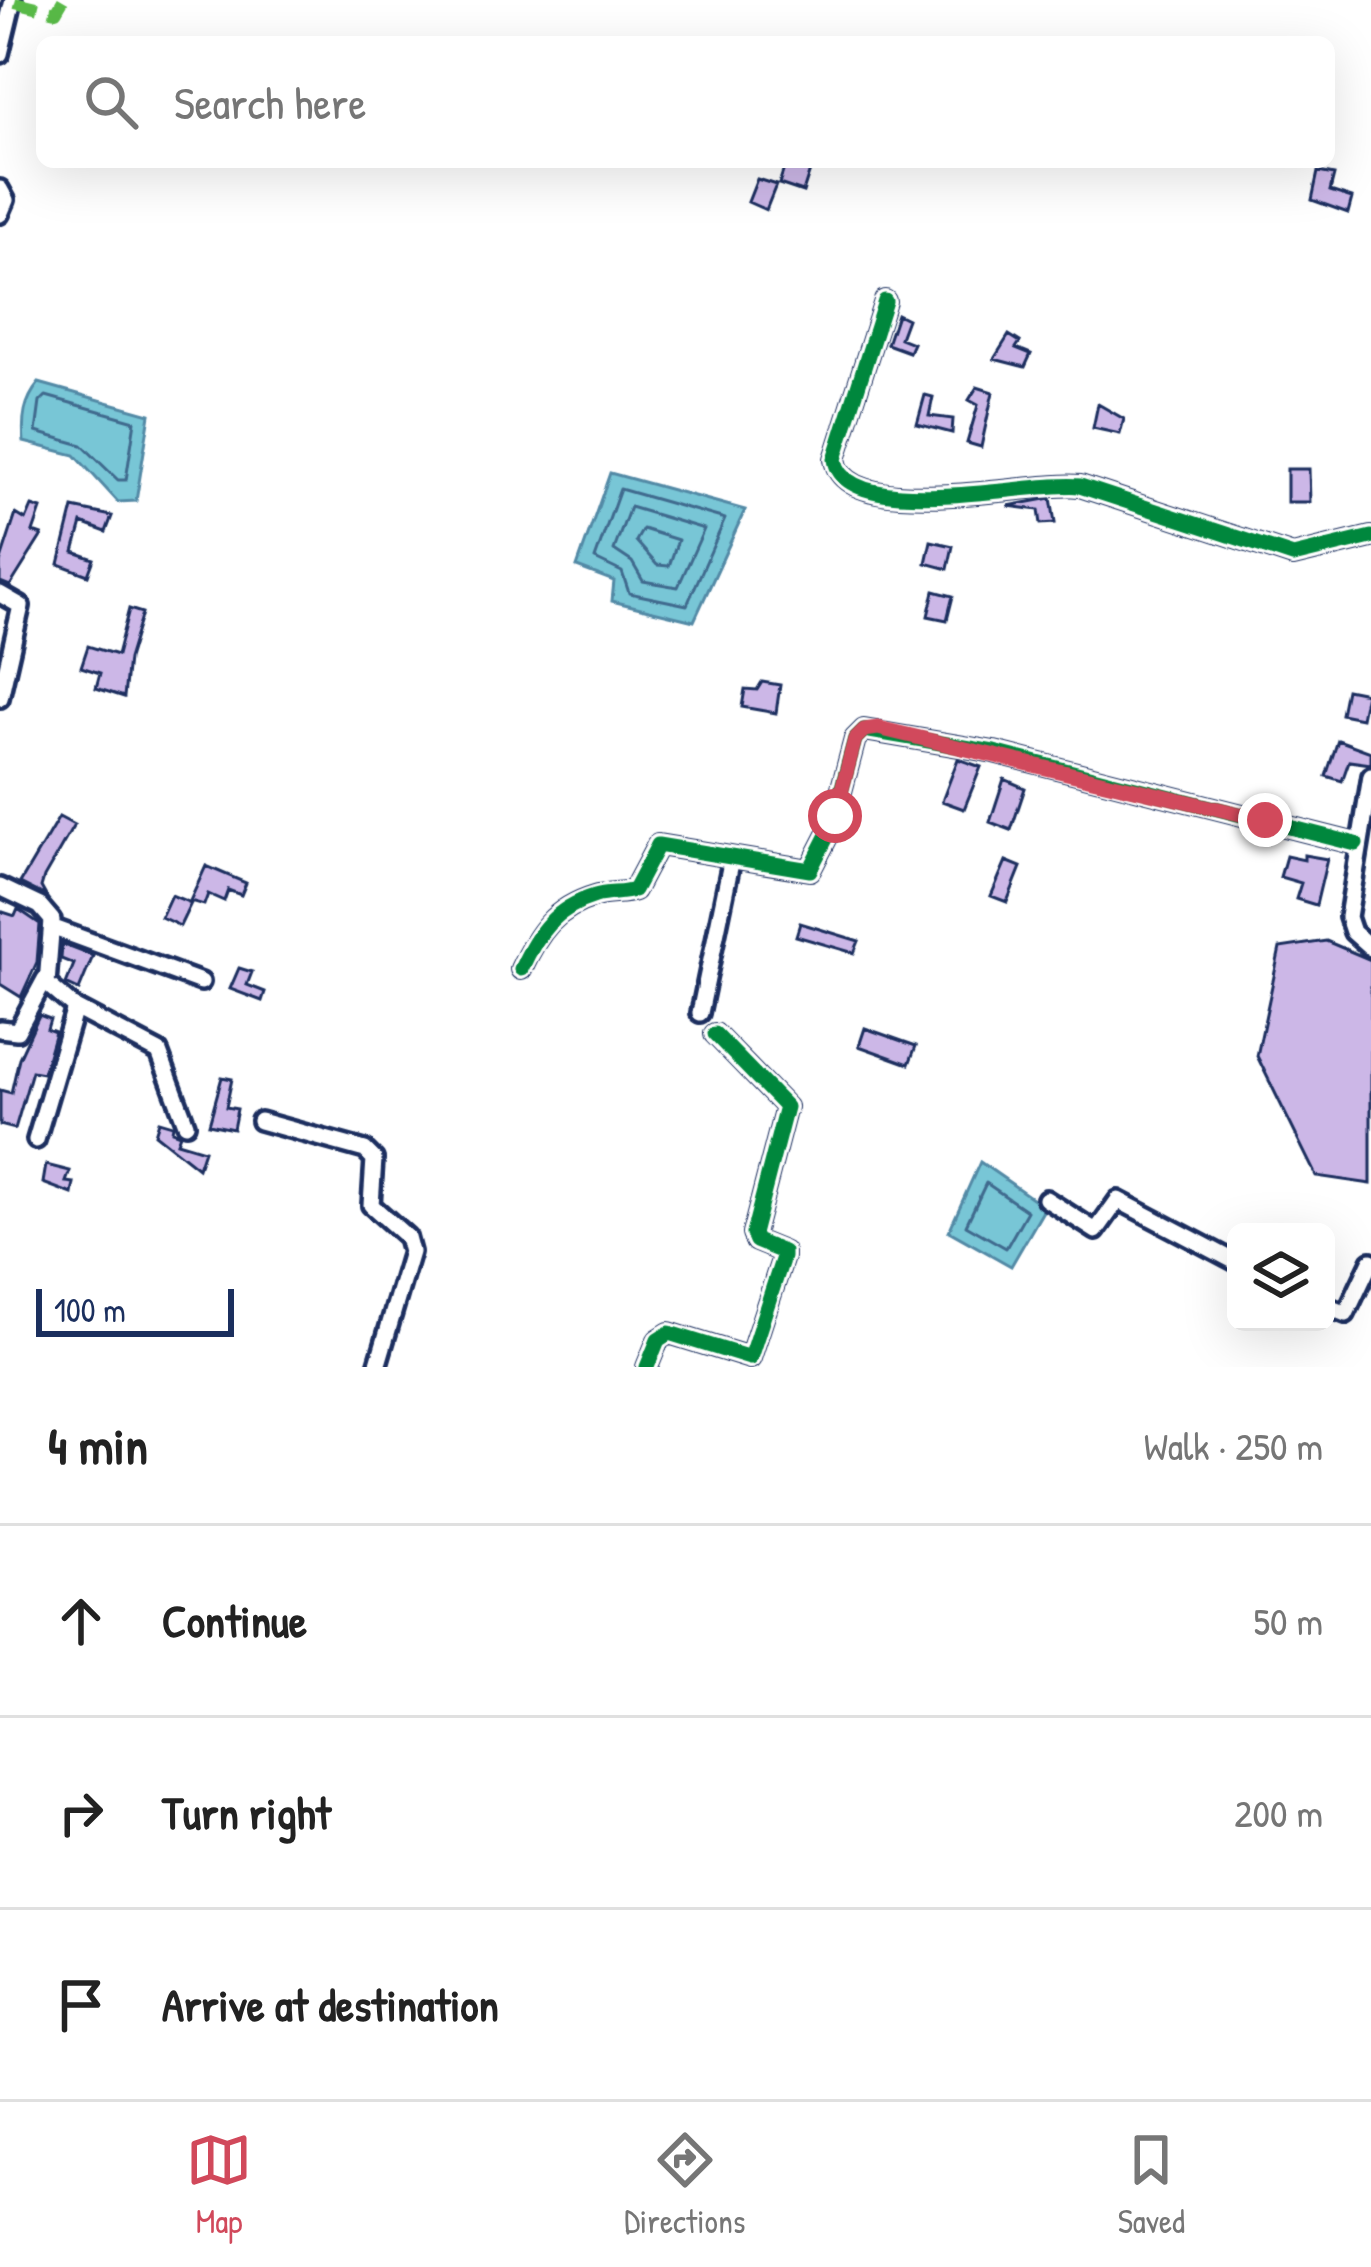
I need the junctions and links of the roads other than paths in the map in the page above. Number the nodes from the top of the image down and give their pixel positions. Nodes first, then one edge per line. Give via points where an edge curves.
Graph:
1 (14, 0) edge
2 (0, 54) edge
3 (0, 189) edge
4 (0, 214) edge
5 (885, 301) dead end
6 (1371, 537) edge
7 (0, 593) edge
8 (0, 698) edge
9 (1371, 776) edge
10 (1356, 844) junction
11 (732, 858) junction
12 (0, 887) edge
13 (54, 928) junction
14 (1371, 948) edge
15 (521, 968) dead end
16 (45, 980) junction
17 (201, 982) dead end
18 (75, 1008) junction
19 (700, 1013) dead end
20 (0, 1028) edge
21 (715, 1034) dead end
22 (260, 1121) dead end
23 (186, 1124) dead end
24 (36, 1140) dead end
25 (1046, 1199) dead end
26 (1227, 1257) edge
27 (1371, 1261) edge
28 (1335, 1310) edge
29 (377, 1367) edge
30 (647, 1367) edge

1 - 2 street
3 - 4 street
5 - 6 street via 836,459 840,474 861,488 951,497 1080,486 1293,556
7 - 8 street via 21,606
9 - 10 street
10 - 11 street via 878,728 855,739 815,865 803,872
10 - 14 street via 1348,917
11 - 15 street via 658,844 634,890 594,896 557,914
11 - 19 street
12 - 13 street via 40,906
13 - 16 street
13 - 17 street
16 - 18 street
16 - 20 street via 17,1031
18 - 23 street via 159,1052
18 - 24 street
21 - 30 street via 786,1107 753,1234 783,1257 750,1358 669,1333
22 - 29 street via 374,1159 374,1211 411,1245
25 - 26 street via 1096,1231 1118,1200
27 - 28 street via 1346,1314

